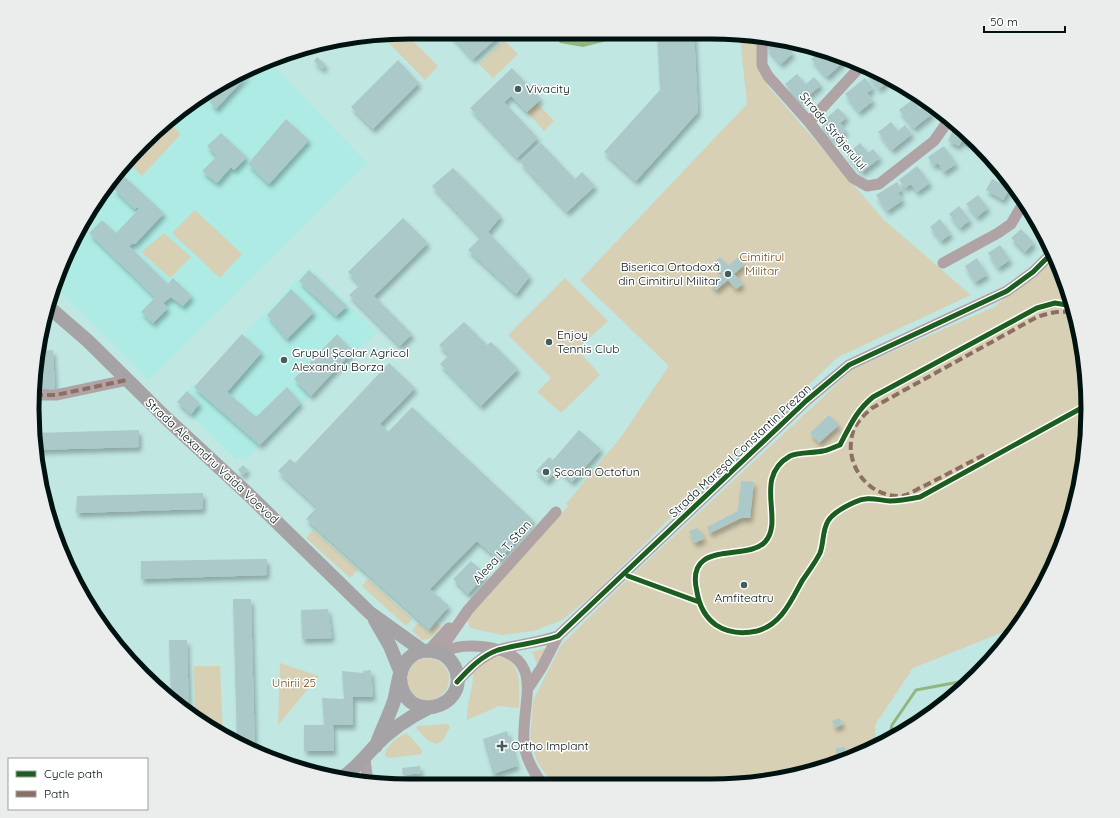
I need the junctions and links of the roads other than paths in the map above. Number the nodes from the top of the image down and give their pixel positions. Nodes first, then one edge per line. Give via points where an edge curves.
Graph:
1 (762, 42) edge
2 (858, 69) edge
3 (809, 122) junction
4 (946, 124) edge
5 (1021, 207) edge
6 (1048, 257) edge
7 (943, 264) dead end
8 (53, 311) edge
9 (127, 380) junction
10 (40, 396) edge
11 (556, 512) dead end
12 (372, 614) junction
13 (558, 636) junction
14 (498, 650) junction
15 (433, 652) junction
16 (400, 675) junction
17 (457, 682) junction
18 (529, 687) junction
19 (428, 708) junction
20 (376, 746) junction
21 (365, 759) junction
22 (347, 774) edge
23 (367, 777) edge
24 (539, 779) edge

1 - 3 street, Strada Străjerului via 762,65 768,76
2 - 3 street
3 - 4 street, Strada Străjerului via 853,178 867,186 879,184 934,141
5 - 7 street via 1011,224
6 - 13 street, Strada Mareșal Constantin Prezan via 1007,292 849,365 837,374
8 - 9 main road, Strada Alexandru Vaida Voevod
9 - 10 street via 56,395
9 - 12 main road, Strada Alexandru Vaida Voevod
11 - 15 street, Aleea I. T. Stan
12 - 15 main road, Strada Alexandru Vaida Voevod
12 - 16 main road, Strada Alexandru Vaida Voevod via 390,646
13 - 14 street, Strada Mareșal Constantin Prezan
13 - 18 street
14 - 15 street, Strada Mareșal Constantin Prezan via 482,646 462,646
14 - 17 street, Strada Mareșal Constantin Prezan via 475,663
14 - 18 street via 513,656 520,663
15 - 16 main road via 415,654 408,660
15 - 17 main road via 454,666
16 - 19 main road via 402,689 408,699 417,706
16 - 20 main road via 394,701
17 - 19 main road via 456,689 447,701
18 - 24 street via 524,742 528,760
19 - 20 main road via 402,722
20 - 21 main road
21 - 22 main road
21 - 23 street

